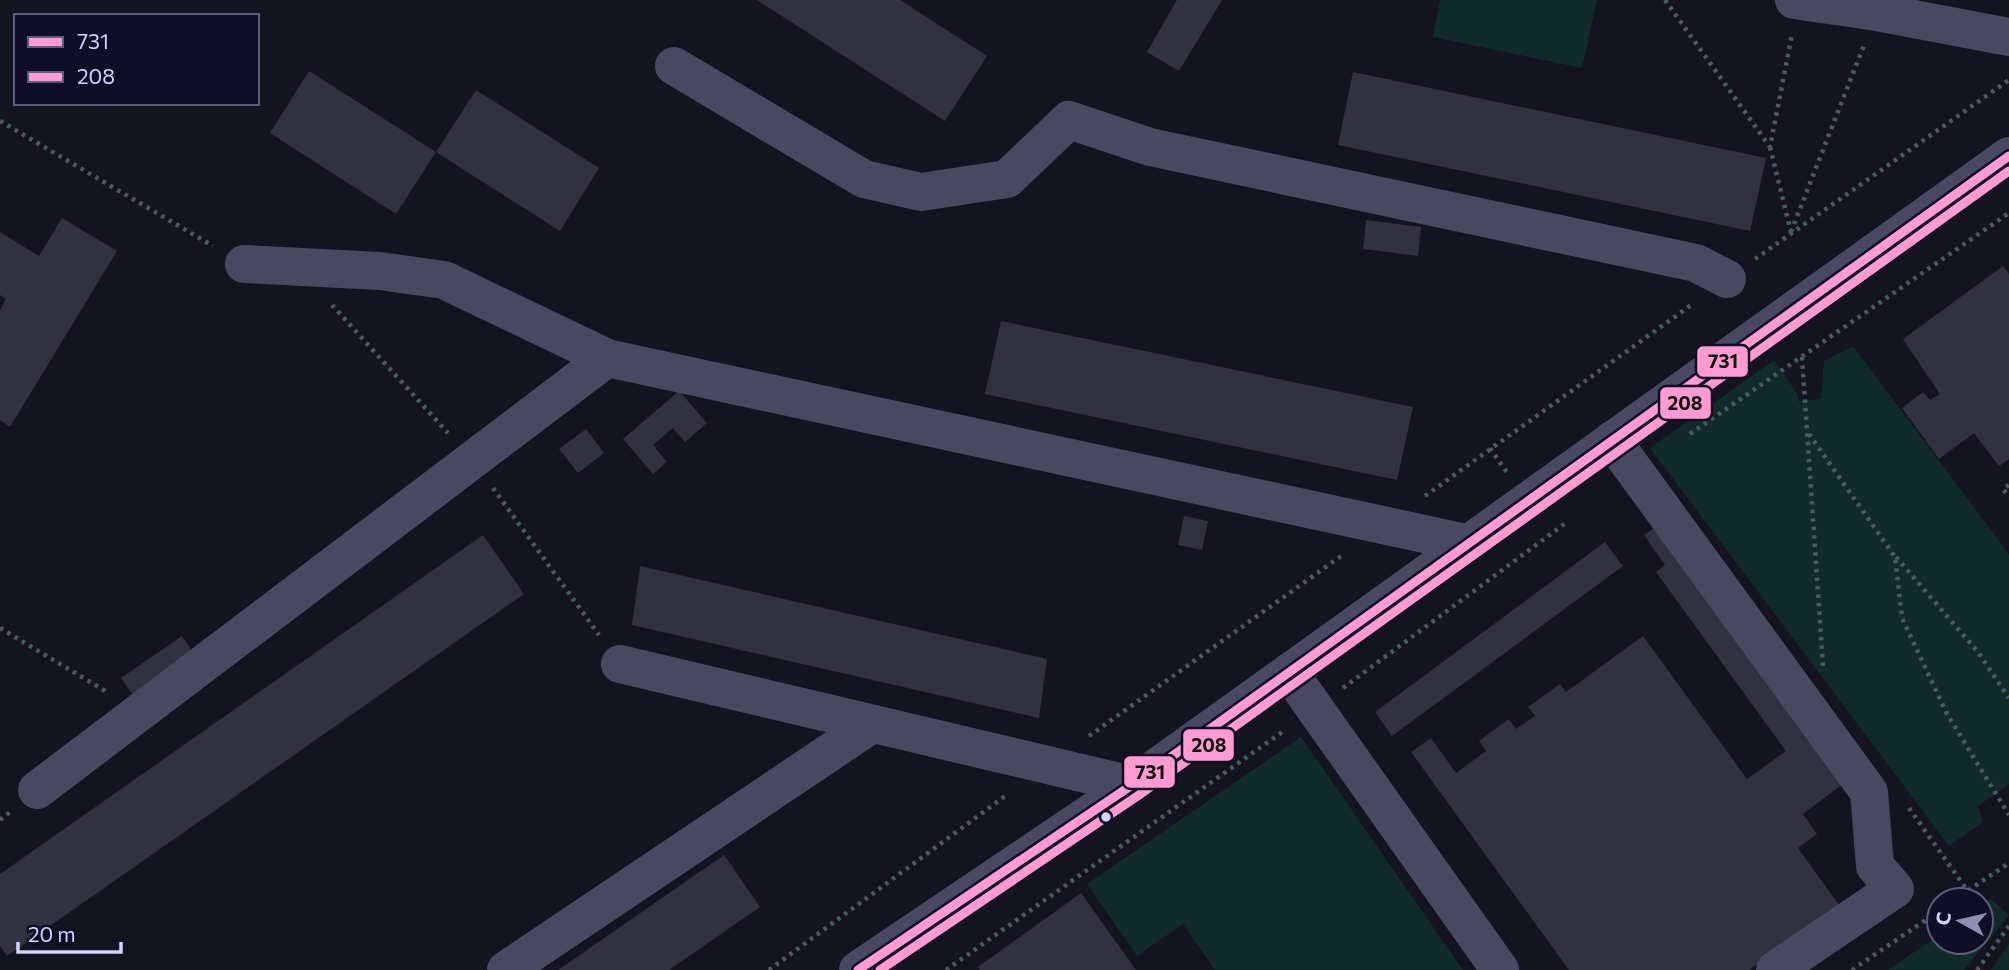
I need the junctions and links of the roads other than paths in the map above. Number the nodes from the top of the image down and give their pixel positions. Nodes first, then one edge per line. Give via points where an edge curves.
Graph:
1 (1793, 13) edge
2 (2009, 37) edge
3 (674, 66) dead end
4 (2009, 156) edge
5 (244, 264) road end
6 (1727, 279) dead end
7 (607, 358) junction
8 (1612, 440) junction
9 (1465, 543) junction
10 (620, 664) road end
11 (1289, 672) junction
12 (872, 724) junction
13 (1132, 785) junction
14 (37, 790) dead end
15 (506, 970) edge
16 (858, 970) edge
17 (1500, 970) edge
18 (1775, 970) edge

1 - 2 street via 1877,12
3 - 6 street via 864,179 921,192 1007,179 1069,120 1150,147 1696,263
4 - 8 street
5 - 7 street via 380,271 444,280
7 - 9 street
7 - 14 street
8 - 9 street
8 - 18 street via 1869,792 1875,866 1895,889
9 - 11 street
10 - 12 street
11 - 13 street
11 - 17 street
12 - 13 street
12 - 15 street
13 - 16 street

